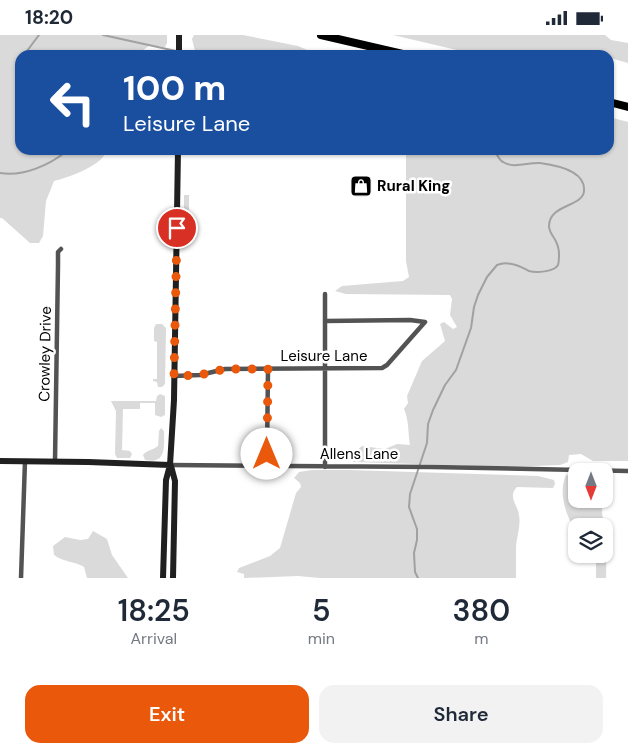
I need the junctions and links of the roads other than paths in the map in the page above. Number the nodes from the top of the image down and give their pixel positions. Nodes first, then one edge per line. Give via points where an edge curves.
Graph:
1 (321, 35) edge
2 (179, 37) edge
3 (179, 50) edge
4 (385, 50) edge
5 (614, 103) edge
6 (628, 107) edge
7 (178, 155) edge
8 (61, 249) dead end
9 (325, 294) dead end
10 (325, 321) junction
11 (268, 369) junction
12 (325, 369) junction
13 (174, 376) junction
14 (267, 454) dead end
15 (0, 461) edge
16 (24, 461) junction
17 (55, 461) junction
18 (170, 465) junction
19 (325, 467) junction
20 (628, 471) edge
21 (21, 578) edge
22 (164, 578) edge
23 (173, 578) edge

1 - 4 main road
2 - 3 main road
5 - 6 main road
7 - 13 main road
8 - 17 street, Crowley Drive via 58,252
9 - 10 street
10 - 12 street
10 - 12 street, Leisure Lane via 424,322 384,367
11 - 12 street, Leisure Lane
11 - 13 street, Leisure Lane via 225,369 200,375
11 - 14 street
12 - 19 street
13 - 18 main road
15 - 16 main road, Allens Lane
16 - 17 main road, Allens Lane
16 - 21 street
17 - 18 main road, Allens Lane
18 - 19 street, Allens Lane
18 - 22 main road via 166,480
18 - 23 main road via 175,481
19 - 20 street, Allens Lane

